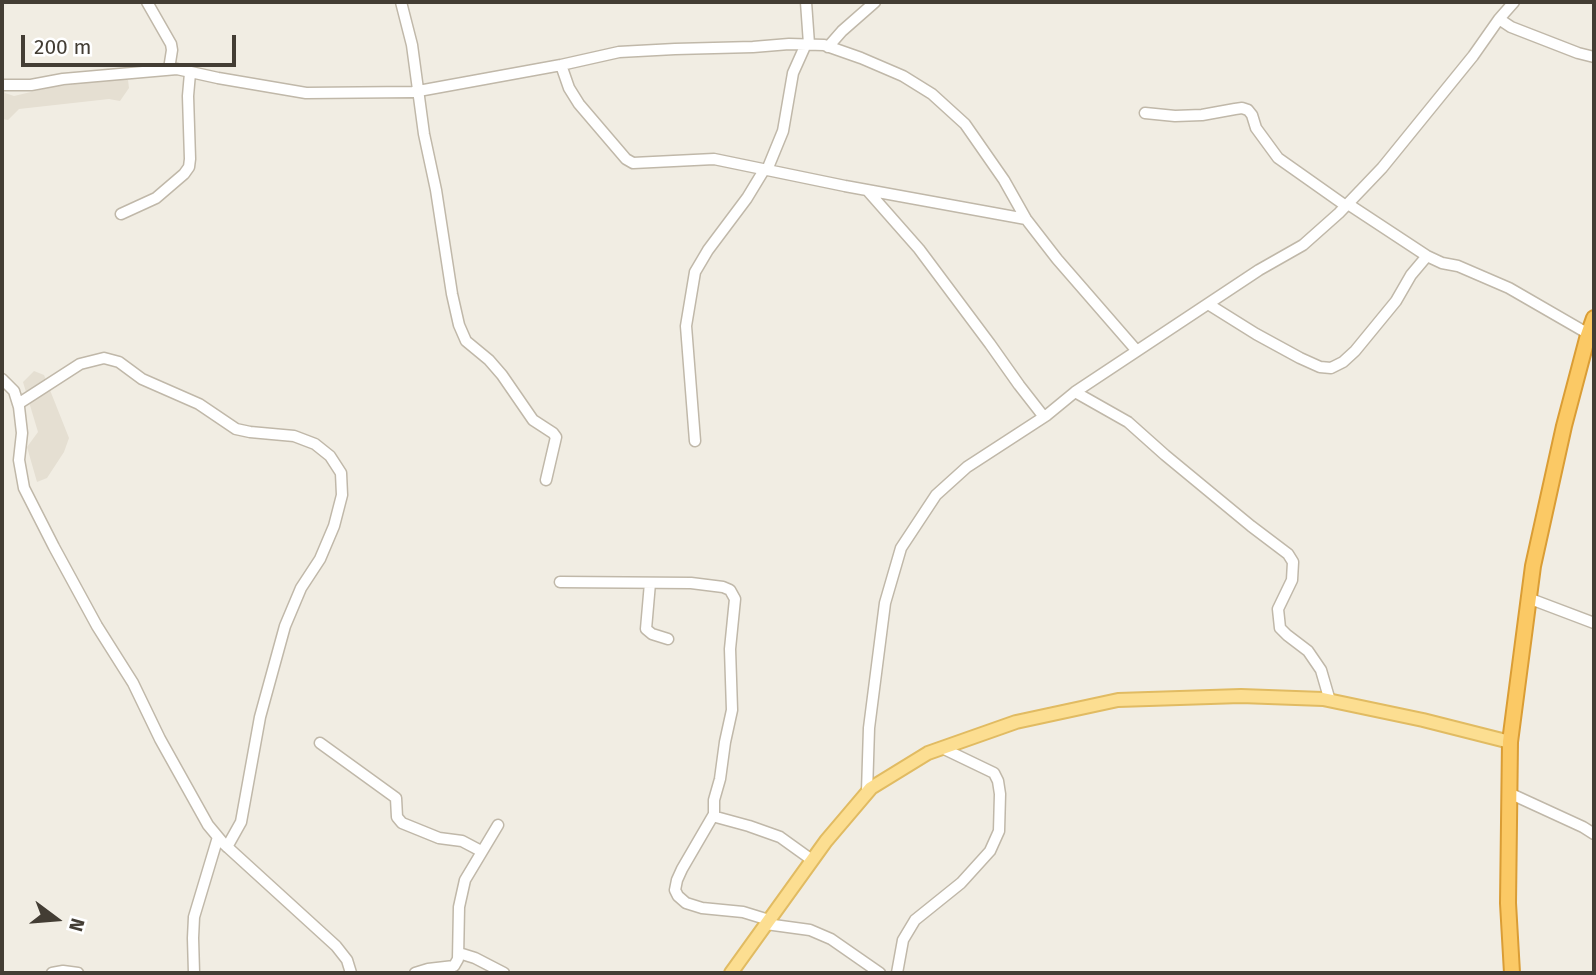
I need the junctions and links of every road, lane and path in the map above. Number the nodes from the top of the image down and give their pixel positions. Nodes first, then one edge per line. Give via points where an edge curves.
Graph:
1 (147, 2) edge
2 (401, 2) edge
3 (806, 2) edge
4 (875, 2) edge
5 (1514, 2) edge
6 (1499, 19) junction
7 (807, 44) junction
8 (828, 47) junction
9 (1594, 57) edge
10 (561, 65) junction
11 (169, 69) junction
12 (190, 73) junction
13 (2, 85) edge
14 (418, 91) junction
15 (1145, 113) dead end
16 (766, 170) junction
17 (867, 190) junction
18 (1347, 205) junction
19 (121, 214) dead end
20 (1026, 219) junction
21 (1427, 256) junction
22 (1208, 304) junction
23 (1594, 318) edge
24 (1591, 336) edge
25 (1137, 351) junction
26 (2, 379) edge
27 (1075, 392) junction
28 (18, 404) junction
29 (1044, 417) junction
30 (695, 441) dead end
31 (545, 481) dead end
32 (560, 582) dead end
33 (650, 583) junction
34 (1528, 598) junction
35 (1594, 623) edge
36 (668, 639) dead end
37 (1330, 701) junction
38 (1510, 742) junction
39 (320, 743) dead end
40 (942, 748) junction
41 (867, 792) junction
42 (1509, 793) junction
43 (714, 814) junction
44 (498, 825) dead end
45 (1594, 834) edge
46 (218, 837) junction
47 (227, 847) junction
48 (481, 851) junction
49 (812, 860) junction
50 (768, 922) junction
51 (459, 953) junction
52 (52, 973) edge
53 (78, 973) edge
54 (194, 973) edge
55 (351, 973) edge
56 (415, 973) edge
57 (504, 973) edge
58 (731, 973) edge
59 (880, 973) edge
60 (897, 973) edge
61 (1512, 973) edge

1 - 11 street via 173,50
2 - 14 street
3 - 7 street
4 - 8 street
5 - 6 street
6 - 9 street
6 - 18 street via 1382,168
7 - 8 street
7 - 10 street via 619,52
7 - 16 street via 793,73 783,131
8 - 20 street via 903,76 932,94 965,124
10 - 14 street
10 - 16 street via 579,104 633,163 714,159
11 - 12 street
11 - 13 street
12 - 14 street via 306,93
12 - 19 street via 189,167 156,198
14 - 31 street via 460,325 466,341 502,375 533,420 556,437
15 - 18 street via 1202,116 1248,110 1278,158
16 - 17 street
16 - 30 street via 695,272 686,326
17 - 20 street
17 - 29 street via 919,249
18 - 21 street
18 - 22 street via 1303,245
20 - 25 street
21 - 22 street via 1355,351 1331,368 1300,358
21 - 24 street via 1509,288
22 - 25 street
23 - 24 highway
24 - 34 highway via 1564,426
25 - 27 street
26 - 28 street via 14,391
27 - 29 street
27 - 37 street via 1128,422 1288,554 1293,562 1292,580 1278,609 1280,628 1308,651 1321,670
28 - 46 street via 24,488
28 - 47 street via 80,364 104,358 199,404 236,429 293,436 315,444 341,473 342,495 334,526 285,626 260,717 241,822
29 - 41 street via 943,488 901,548 885,603 869,728
32 - 33 street
33 - 36 street via 646,629
33 - 43 street via 723,587 735,599 730,649 732,710
34 - 35 street
34 - 38 highway
37 - 38 main road
37 - 40 main road via 1241,696 1118,700 1016,722
38 - 42 highway
39 - 48 street via 396,798 402,823
40 - 41 main road
40 - 60 street via 994,773 1000,794 999,831 990,851 961,883 915,920 903,940
41 - 49 main road
42 - 45 street
42 - 61 highway
43 - 49 street via 780,836
43 - 50 street via 677,880 678,896 702,908 743,912
44 - 48 street
46 - 47 street
46 - 54 street via 194,917
47 - 55 street via 336,946
48 - 51 street via 465,880 459,907
49 - 50 main road
50 - 58 main road
50 - 59 street via 831,939
51 - 56 street via 454,966
51 - 57 street
52 - 53 street

